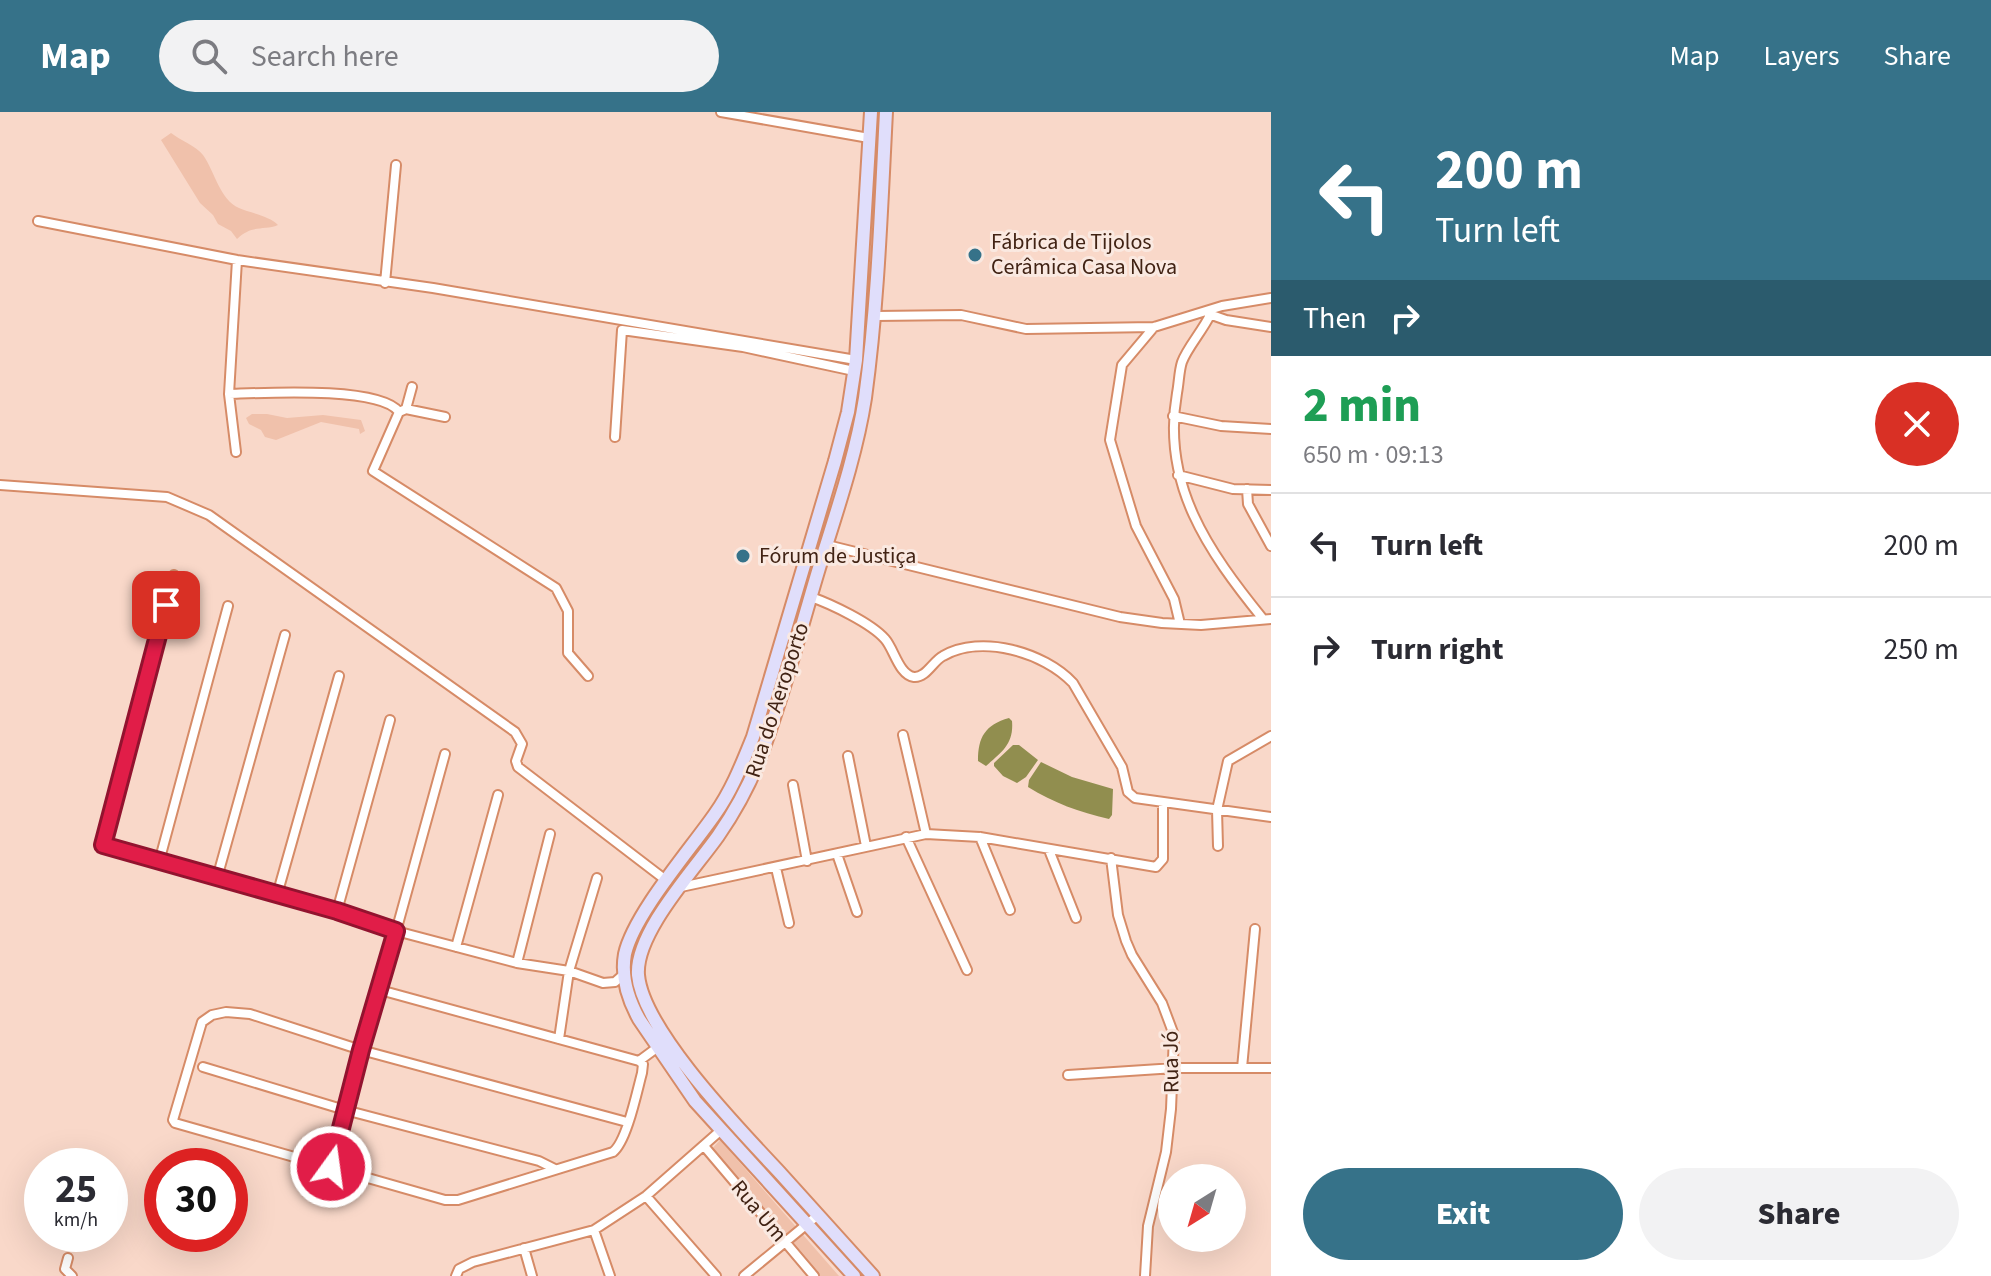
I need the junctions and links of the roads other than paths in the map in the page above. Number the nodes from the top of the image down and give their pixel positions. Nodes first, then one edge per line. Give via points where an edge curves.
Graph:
1 (721, 112) edge
2 (871, 112) edge
3 (886, 112) edge
4 (869, 138) junction
5 (396, 165) dead end
6 (38, 221) dead end
7 (237, 260) junction
8 (385, 283) junction
9 (1271, 298) edge
10 (1207, 313) junction
11 (876, 316) junction
12 (1154, 327) junction
13 (1271, 327) edge
14 (855, 365) junction
15 (412, 387) dead end
16 (229, 394) junction
17 (402, 410) junction
18 (1173, 416) junction
19 (445, 417) dead end
20 (1271, 429) edge
21 (615, 437) dead end
22 (236, 452) dead end
23 (1178, 475) junction
24 (0, 485) edge
25 (1247, 489) junction
26 (1271, 490) edge
27 (820, 513) junction
28 (835, 516) junction
29 (827, 545) junction
30 (1271, 546) edge
31 (174, 575) dead end
32 (811, 597) junction
33 (228, 606) dead end
34 (1267, 619) edge
35 (1180, 624) junction
36 (285, 635) dead end
37 (339, 676) dead end
38 (588, 676) dead end
39 (390, 720) dead end
40 (903, 735) dead end
41 (1271, 736) edge
42 (445, 754) dead end
43 (848, 756) dead end
44 (793, 785) dead end
45 (498, 795) dead end
46 (1163, 804) junction
47 (1217, 810) junction
48 (1271, 817) edge
49 (707, 826) junction
50 (550, 834) dead end
51 (926, 834) junction
52 (719, 835) junction
53 (906, 837) junction
54 (980, 837) junction
55 (866, 846) junction
56 (1218, 846) dead end
57 (1049, 850) junction
58 (837, 854) junction
59 (1111, 858) junction
60 (807, 861) junction
61 (159, 862) junction
62 (776, 868) junction
63 (217, 878) junction
64 (597, 878) dead end
65 (667, 881) junction
66 (681, 887) junction
67 (277, 895) junction
68 (1010, 910) dead end
69 (337, 911) junction
70 (857, 912) dead end
71 (1076, 918) dead end
72 (789, 923) dead end
73 (1255, 929) dead end
74 (396, 931) junction
75 (456, 947) junction
76 (517, 963) junction
77 (967, 970) dead end
78 (569, 971) junction
79 (624, 974) junction
80 (380, 990) junction
81 (559, 1039) junction
82 (658, 1047) junction
83 (361, 1050) junction
84 (639, 1061) junction
85 (203, 1067) dead end
86 (1175, 1068) junction
87 (1242, 1068) junction
88 (1271, 1068) edge
89 (1068, 1075) dead end
90 (345, 1110) junction
91 (627, 1122) junction
92 (720, 1131) junction
93 (704, 1146) junction
94 (331, 1167) junction
95 (555, 1169) junction
96 (646, 1196) junction
97 (818, 1215) junction
98 (806, 1224) junction
99 (594, 1230) junction
100 (785, 1242) junction
101 (524, 1248) junction
102 (68, 1258) dead end
103 (611, 1273) edge
104 (72, 1276) edge
105 (456, 1276) edge
106 (532, 1276) edge
107 (716, 1276) edge
108 (744, 1276) edge
109 (814, 1276) edge
110 (854, 1276) edge
111 (873, 1276) edge
112 (1145, 1276) edge

1 - 4 street
2 - 4 main road, Rua do Aeroporto
3 - 11 main road, Rua do Aeroporto
4 - 14 main road, Rua do Aeroporto
5 - 8 street
6 - 7 street
7 - 8 street
7 - 16 street
8 - 14 street
9 - 10 street
10 - 12 street
10 - 13 street
10 - 18 street via 1183,361
11 - 12 street via 961,315 1026,329
11 - 28 main road, Rua do Aeroporto via 857,440
12 - 35 street via 1122,365 1110,440 1136,526 1174,599
14 - 21 street via 622,330
14 - 27 main road, Rua do Aeroporto
15 - 17 street
16 - 17 street via 345,395 386,401
16 - 22 street
17 - 19 street
17 - 38 street via 373,471 556,588 568,611 568,653
18 - 20 street
18 - 23 street
23 - 25 street
23 - 34 street via 1206,542
24 - 65 street via 167,497 209,515 515,732 522,744 518,767
25 - 26 street
25 - 30 street via 1248,504
27 - 28 main road
27 - 49 main road, Rua do Aeroporto via 753,737
28 - 29 main road, Rua do Aeroporto
29 - 32 main road, Rua do Aeroporto
29 - 35 street via 1071,607
31 - 61 street via 102,842 106,848
32 - 46 street via 839,607 883,636 908,675 923,675 940,657 971,645 1022,652 1064,673 1122,767 1128,792
32 - 52 main road, Rua do Aeroporto via 755,772
33 - 61 street
34 - 35 street
36 - 63 street
37 - 67 street
39 - 69 street
40 - 51 street
41 - 47 street via 1228,761
42 - 74 street
43 - 55 street
44 - 60 street
45 - 75 street
46 - 47 street
46 - 59 street via 1160,866
47 - 48 street
47 - 56 street
49 - 52 main road
49 - 65 main road, Rua do Aeroporto
50 - 76 street
51 - 53 street
51 - 54 street
52 - 66 main road, Rua do Aeroporto
53 - 55 street
53 - 77 street
54 - 57 street
54 - 68 street
55 - 58 street
57 - 59 street
57 - 71 street
58 - 60 street
58 - 70 street
59 - 86 street, Rua Jó via 1118,915 1132,955 1172,1023
60 - 62 street
61 - 63 street
62 - 66 street
62 - 72 street
63 - 67 street
64 - 78 street
65 - 79 main road, Rua do Aeroporto via 633,930
66 - 97 main road, Rua do Aeroporto via 641,949 638,975 648,1008 720,1108
67 - 69 street
69 - 74 street
73 - 87 street
74 - 75 street
74 - 80 street
75 - 76 street
76 - 78 street
78 - 79 street via 603,983
78 - 81 street
79 - 82 main road, Rua do Aeroporto via 631,1005
80 - 81 street
80 - 83 street
81 - 84 street
82 - 84 street
82 - 92 main road, Rua do Aeroporto
83 - 90 street
83 - 91 street
83 - 94 street via 250,1014 212,1015 202,1022 173,1115 175,1123
84 - 91 street via 642,1073
85 - 90 street
86 - 87 street
86 - 89 street
86 - 112 street, Rua Jó via 1166,1152 1148,1226
87 - 88 street
90 - 94 street
90 - 95 street
91 - 95 street via 613,1152
92 - 93 street
92 - 98 main road, Rua do Aeroporto
93 - 96 street
93 - 100 street, Rua Um
94 - 95 street via 445,1200
96 - 99 street
96 - 107 street
97 - 98 street
97 - 111 main road, Rua do Aeroporto
98 - 100 street
98 - 110 main road, Rua do Aeroporto
99 - 101 street
99 - 103 street
100 - 108 street
100 - 109 street, Rua Um
101 - 105 street via 465,1265
101 - 106 street
102 - 104 street via 65,1269

